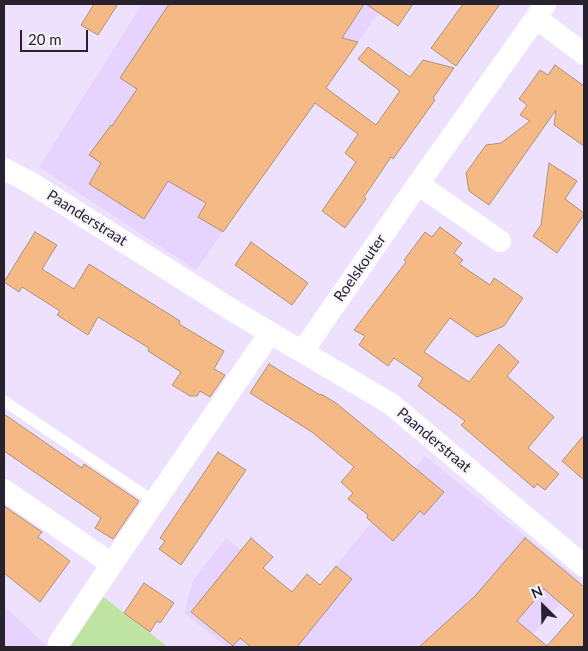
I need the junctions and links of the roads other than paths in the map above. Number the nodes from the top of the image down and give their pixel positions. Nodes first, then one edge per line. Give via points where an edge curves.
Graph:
1 (541, 11) edge
2 (584, 54) edge
3 (4, 169) edge
4 (418, 184) junction
5 (500, 241) dead end
6 (270, 333) junction
7 (302, 352) junction
8 (4, 401) edge
9 (4, 490) edge
10 (155, 502) junction
11 (581, 557) edge
12 (112, 564) junction
13 (60, 643) dead end

1 - 2 street, Roelskouter
1 - 4 street, Roelskouter
3 - 6 street, Paanderstraat
4 - 5 street
4 - 7 street, Roelskouter
6 - 7 street, Paanderstraat
6 - 10 street
7 - 11 street, Paanderstraat via 391,404
8 - 10 lane
9 - 12 street
10 - 12 street
12 - 13 street

